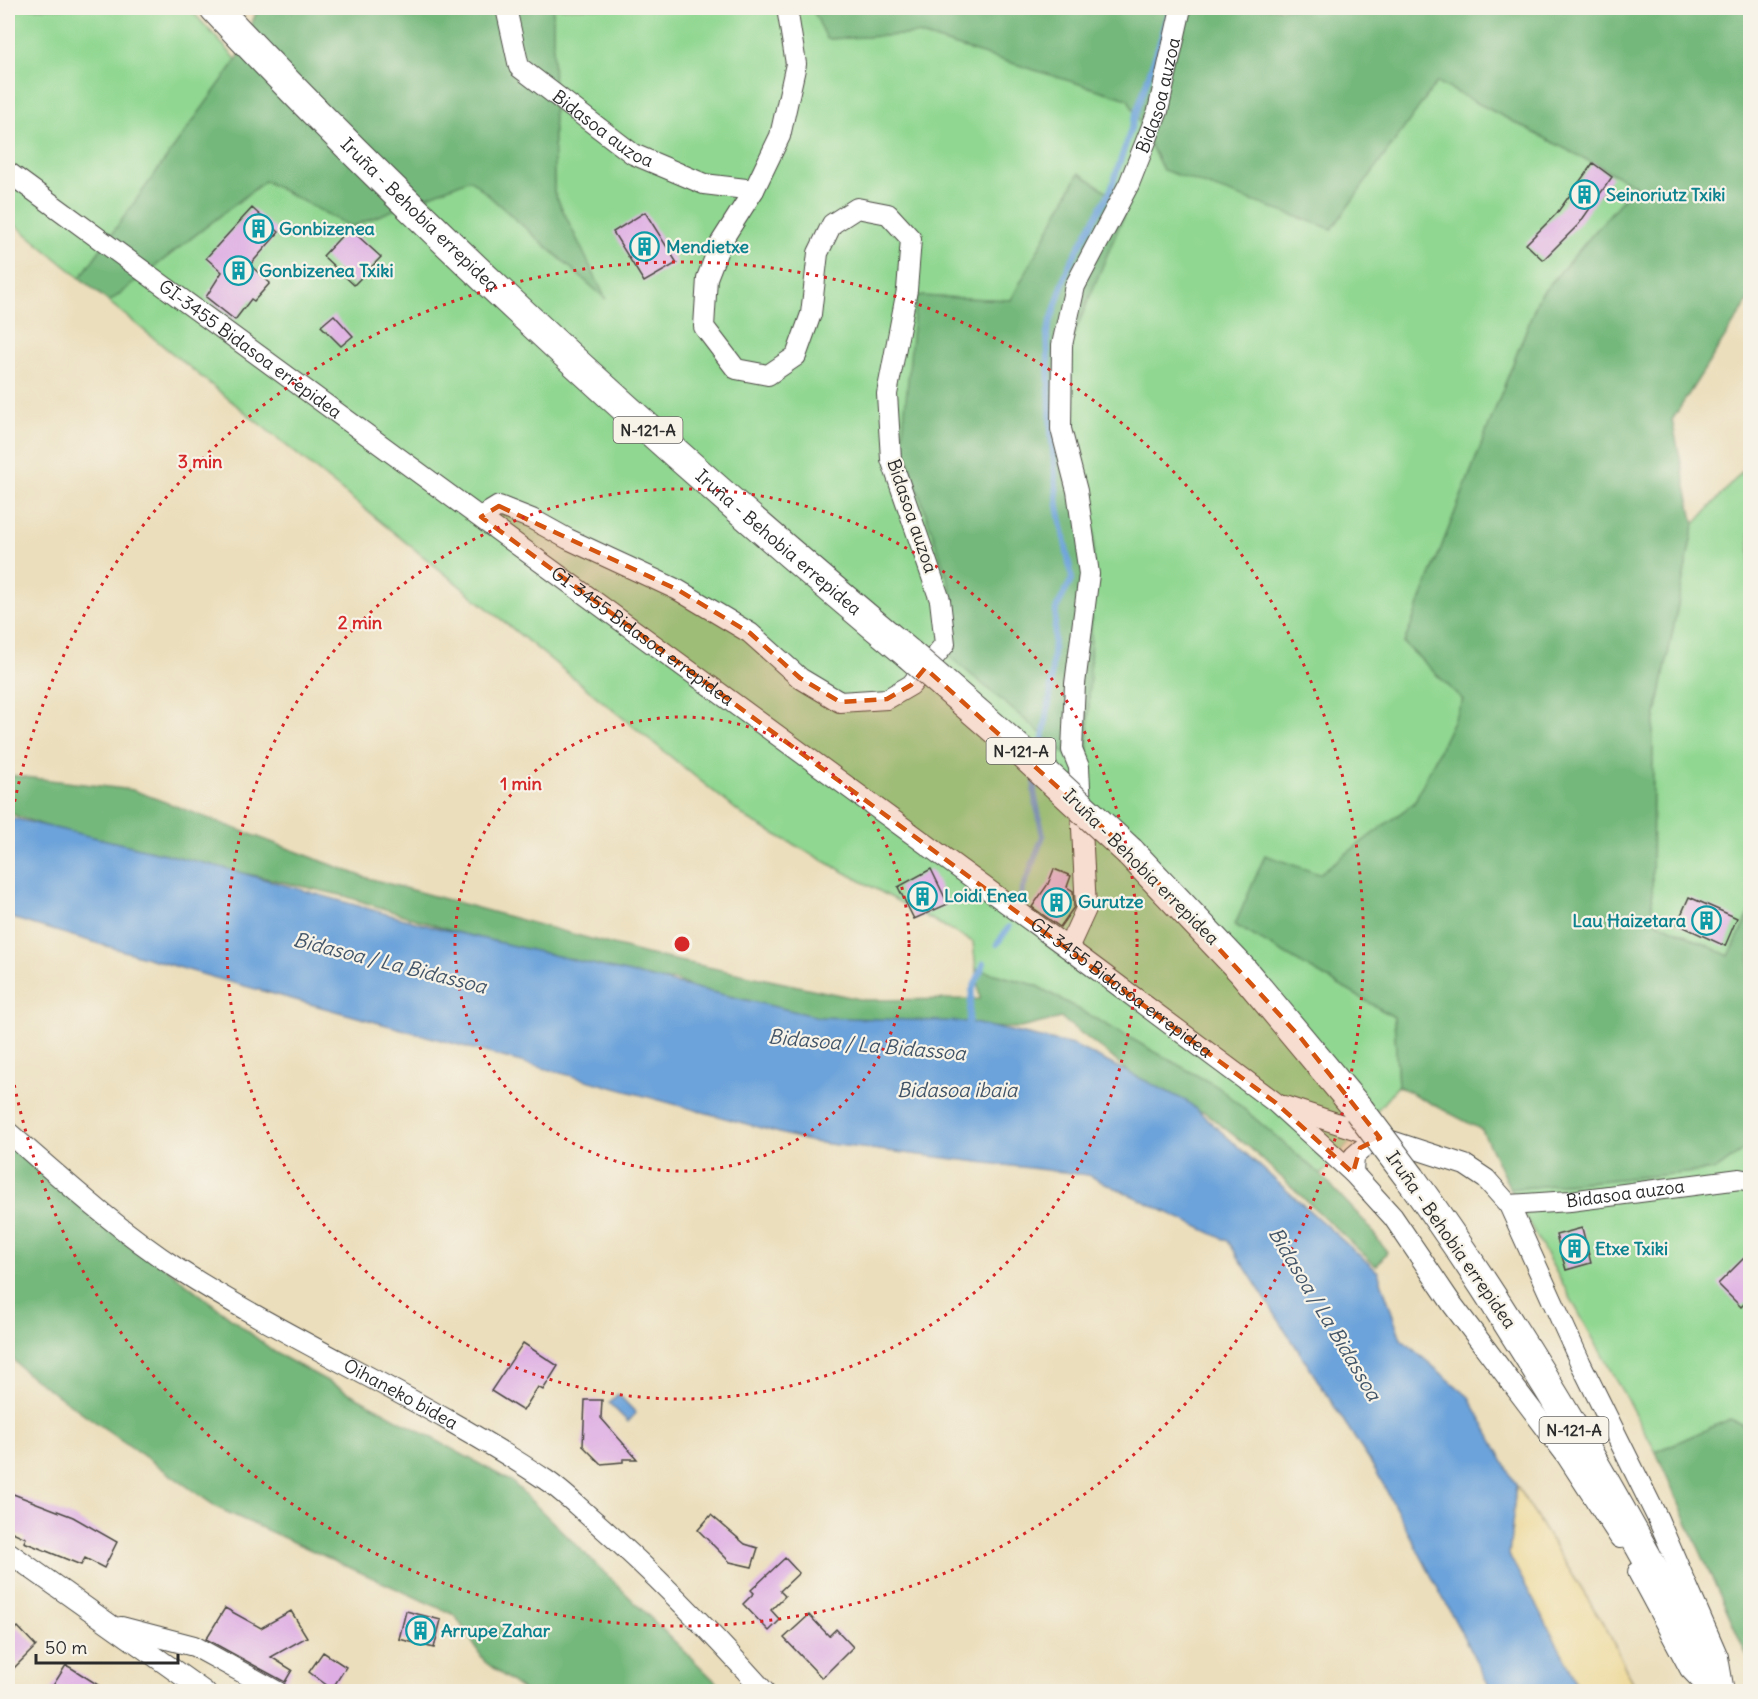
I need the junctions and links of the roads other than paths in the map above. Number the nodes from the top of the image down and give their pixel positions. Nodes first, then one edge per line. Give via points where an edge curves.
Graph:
1 (215, 8) edge
2 (506, 8) edge
3 (787, 8) edge
4 (1181, 8) edge
5 (8, 172) edge
6 (754, 190) junction
7 (481, 517) junction
8 (1068, 948) junction
9 (1276, 1103) junction
10 (8, 1132) edge
11 (1376, 1137) junction
12 (1353, 1173) junction
13 (1747, 1176) edge
14 (1509, 1205) junction
15 (8, 1552) edge
16 (109, 1624) junction
17 (205, 1692) edge
18 (278, 1692) edge
19 (765, 1692) edge
20 (1712, 1692) edge
21 (1719, 1692) edge
22 (1724, 1692) edge

1 - 21 highway, Iruña - Behobia errepidea / N-121-A, bridge via 397,195 642,425 1025,755 1130,852 1242,970 1359,1110 1486,1287 1657,1574
2 - 6 street, Bidasoa auzoa via 519,67 633,154 704,184
3 - 6 street, Bidasoa auzoa via 796,64 780,136
4 - 8 street, Bidasoa auzoa via 1158,111 1129,184 1075,286 1062,345 1061,429 1077,491 1089,574 1075,684 1072,750 1079,766 1086,909
5 - 7 street, GI-3455 Bidasoa errepidea
6 - 7 street, Bidasoa auzoa via 721,242 707,278 704,327 736,369 768,375 796,356 811,314 818,253 832,224 857,208 888,214 911,239 907,290 887,394 891,459 940,600 945,644 911,685 887,699 840,702 800,678 750,633 678,590 499,506
7 - 8 street, GI-3455 Bidasoa errepidea
8 - 9 street, GI-3455 Bidasoa errepidea
9 - 11 street
9 - 12 street
10 - 19 street, Oihaneko bidea via 120,1227 177,1268 272,1326 431,1410 548,1481 619,1543
11 - 12 street via 1354,1156
11 - 14 street via 1465,1165 1486,1179
12 - 20 street via 1393,1217 1452,1304 1587,1485 1690,1669
13 - 14 street, Bidasoa auzoa via 1570,1201
14 - 22 street via 1581,1364 1658,1519 1718,1657
15 - 16 street
16 - 17 street
16 - 18 street via 194,1646

